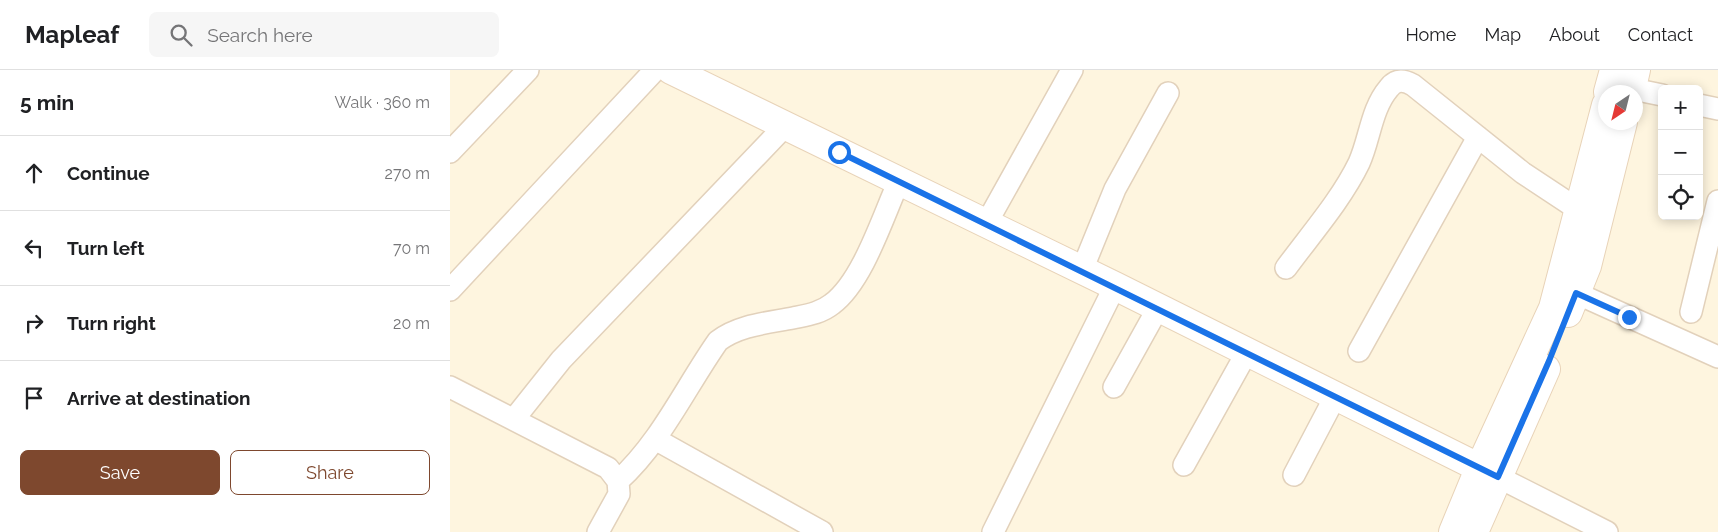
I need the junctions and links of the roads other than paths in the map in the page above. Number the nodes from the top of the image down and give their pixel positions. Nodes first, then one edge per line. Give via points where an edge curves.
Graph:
1 (528, 70) edge
2 (655, 70) edge
3 (671, 70) edge
4 (1072, 70) edge
5 (701, 76) edge
6 (1643, 91) edge
7 (1168, 93) dead end
8 (1658, 95) edge
9 (1703, 105) edge
10 (1718, 109) edge
11 (785, 126) junction
12 (1605, 130) edge
13 (1621, 130) edge
14 (1478, 137) junction
15 (450, 152) edge
16 (899, 181) junction
17 (1718, 201) edge
18 (1579, 210) junction
19 (986, 224) junction
20 (1286, 268) dead end
21 (1082, 270) junction
22 (1115, 286) junction
23 (450, 290) edge
24 (1576, 293) junction
25 (1158, 308) junction
26 (1691, 312) dead end
27 (1359, 351) dead end
28 (1247, 352) junction
29 (1718, 356) edge
30 (450, 387) edge
31 (1114, 387) dead end
32 (1334, 397) junction
33 (514, 419) junction
34 (655, 439) junction
35 (1184, 466) dead end
36 (1488, 473) junction
37 (1294, 475) dead end
38 (618, 481) junction
39 (598, 532) edge
40 (822, 532) edge
41 (993, 532) edge
42 (1453, 532) edge
43 (1474, 532) edge
44 (1607, 532) edge

1 - 15 street
2 - 23 street
3 - 5 street
4 - 19 street
5 - 11 street
6 - 8 street
7 - 21 street via 1115,189
9 - 10 street
11 - 16 street
11 - 33 street via 561,360
12 - 18 street
13 - 24 street
14 - 18 street via 1523,173
14 - 20 street via 1413,85 1405,81 1396,82 1389,88 1375,114 1359,162 1347,183
14 - 27 street
16 - 19 street
16 - 34 street via 856,276 844,293 817,312 732,331 718,341
17 - 26 street
18 - 36 street via 1553,308
19 - 21 street
21 - 22 street
22 - 25 street
22 - 41 street
24 - 29 street
24 - 36 street via 1549,361
25 - 28 street
25 - 31 street
28 - 32 street
28 - 35 street
30 - 33 street
32 - 36 street
32 - 37 street
33 - 38 street via 608,468
34 - 38 street
34 - 40 street
36 - 42 street
36 - 43 street
36 - 44 street
38 - 39 street via 618,494

